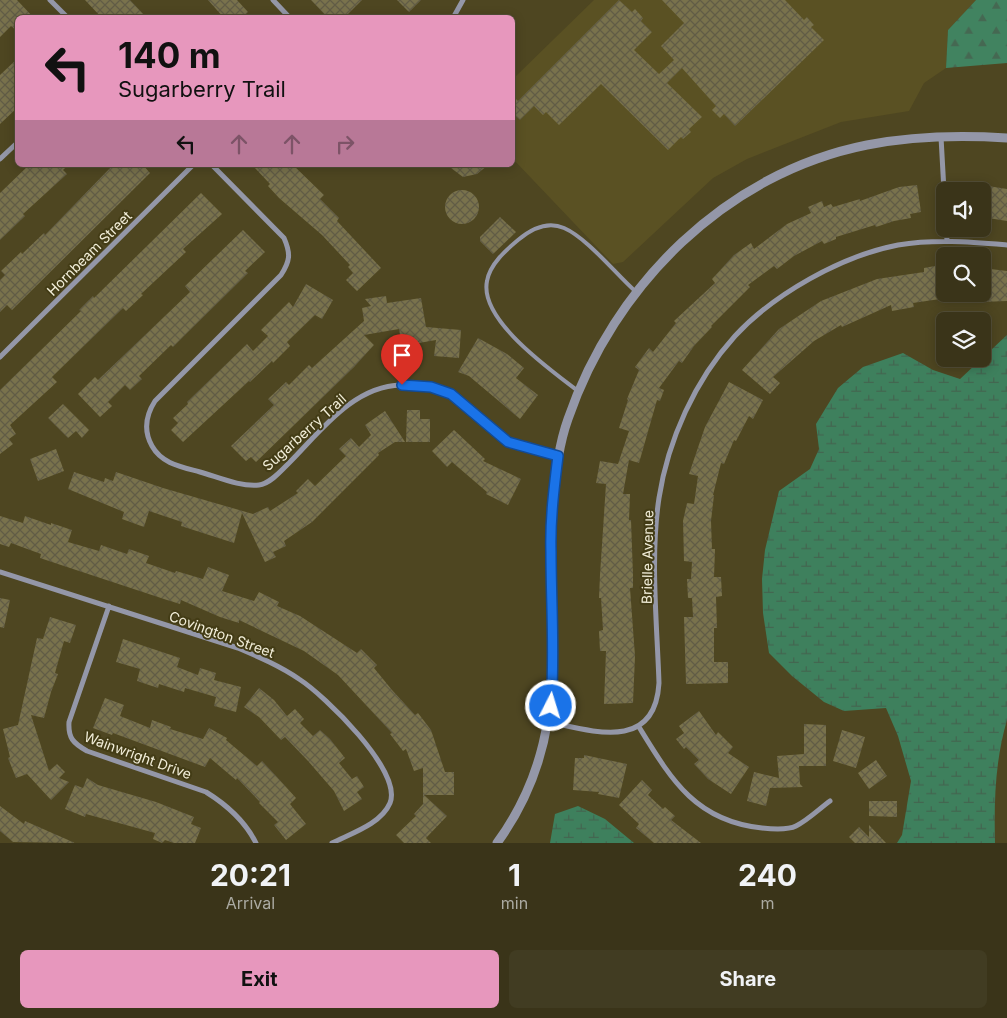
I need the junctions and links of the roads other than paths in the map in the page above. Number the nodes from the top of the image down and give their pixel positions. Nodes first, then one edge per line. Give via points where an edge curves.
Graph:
1 (50, 0) edge
2 (273, 0) edge
3 (463, 0) edge
4 (65, 15) edge
5 (287, 15) edge
6 (455, 15) edge
7 (941, 136) junction
8 (1007, 138) edge
9 (15, 145) edge
10 (0, 159) edge
11 (192, 167) edge
12 (214, 167) edge
13 (943, 182) edge
14 (947, 237) edge
15 (947, 240) junction
16 (1007, 245) edge
17 (635, 291) junction
18 (0, 357) edge
19 (578, 391) junction
20 (558, 456) junction
21 (0, 572) edge
22 (109, 606) junction
23 (549, 722) junction
24 (639, 726) junction
25 (830, 801) dead end
26 (256, 843) edge
27 (332, 843) edge
28 (497, 843) edge

1 - 4 street
2 - 5 street
3 - 6 street
7 - 8 street
7 - 13 street
7 - 17 street via 865,146 832,155 758,186 702,225 668,254
9 - 10 street
11 - 18 street, Hornbeam Street
12 - 20 street, Sugarberry Trail via 284,238 289,262 281,275 155,401 147,413 146,429 151,446 160,458 173,465 244,484 261,485 278,474 344,408 383,386 402,385 431,387 451,394 508,442
14 - 15 street
15 - 16 street, Brielle Avenue
15 - 24 street, Brielle Avenue via 897,246 853,258 814,276 778,300 735,336 708,372 687,408 668,454 659,498 655,535 658,701 651,715
17 - 19 street via 603,341
17 - 19 lane via 583,240 555,226 530,231 495,263 486,283 489,304 495,314 546,367
19 - 20 street
20 - 23 street via 551,520 554,672
21 - 22 street, Covington Street
22 - 26 street, Wainwright Drive via 69,722 68,733 74,744 87,752 206,792 223,802 238,817
22 - 27 street, Covington Street via 238,648 269,662 306,684 347,721 382,768 391,786 392,797 382,815 372,823
23 - 24 street via 602,734
23 - 28 street via 530,787 515,818
24 - 25 street via 681,789 697,804 719,816 746,826 795,827

